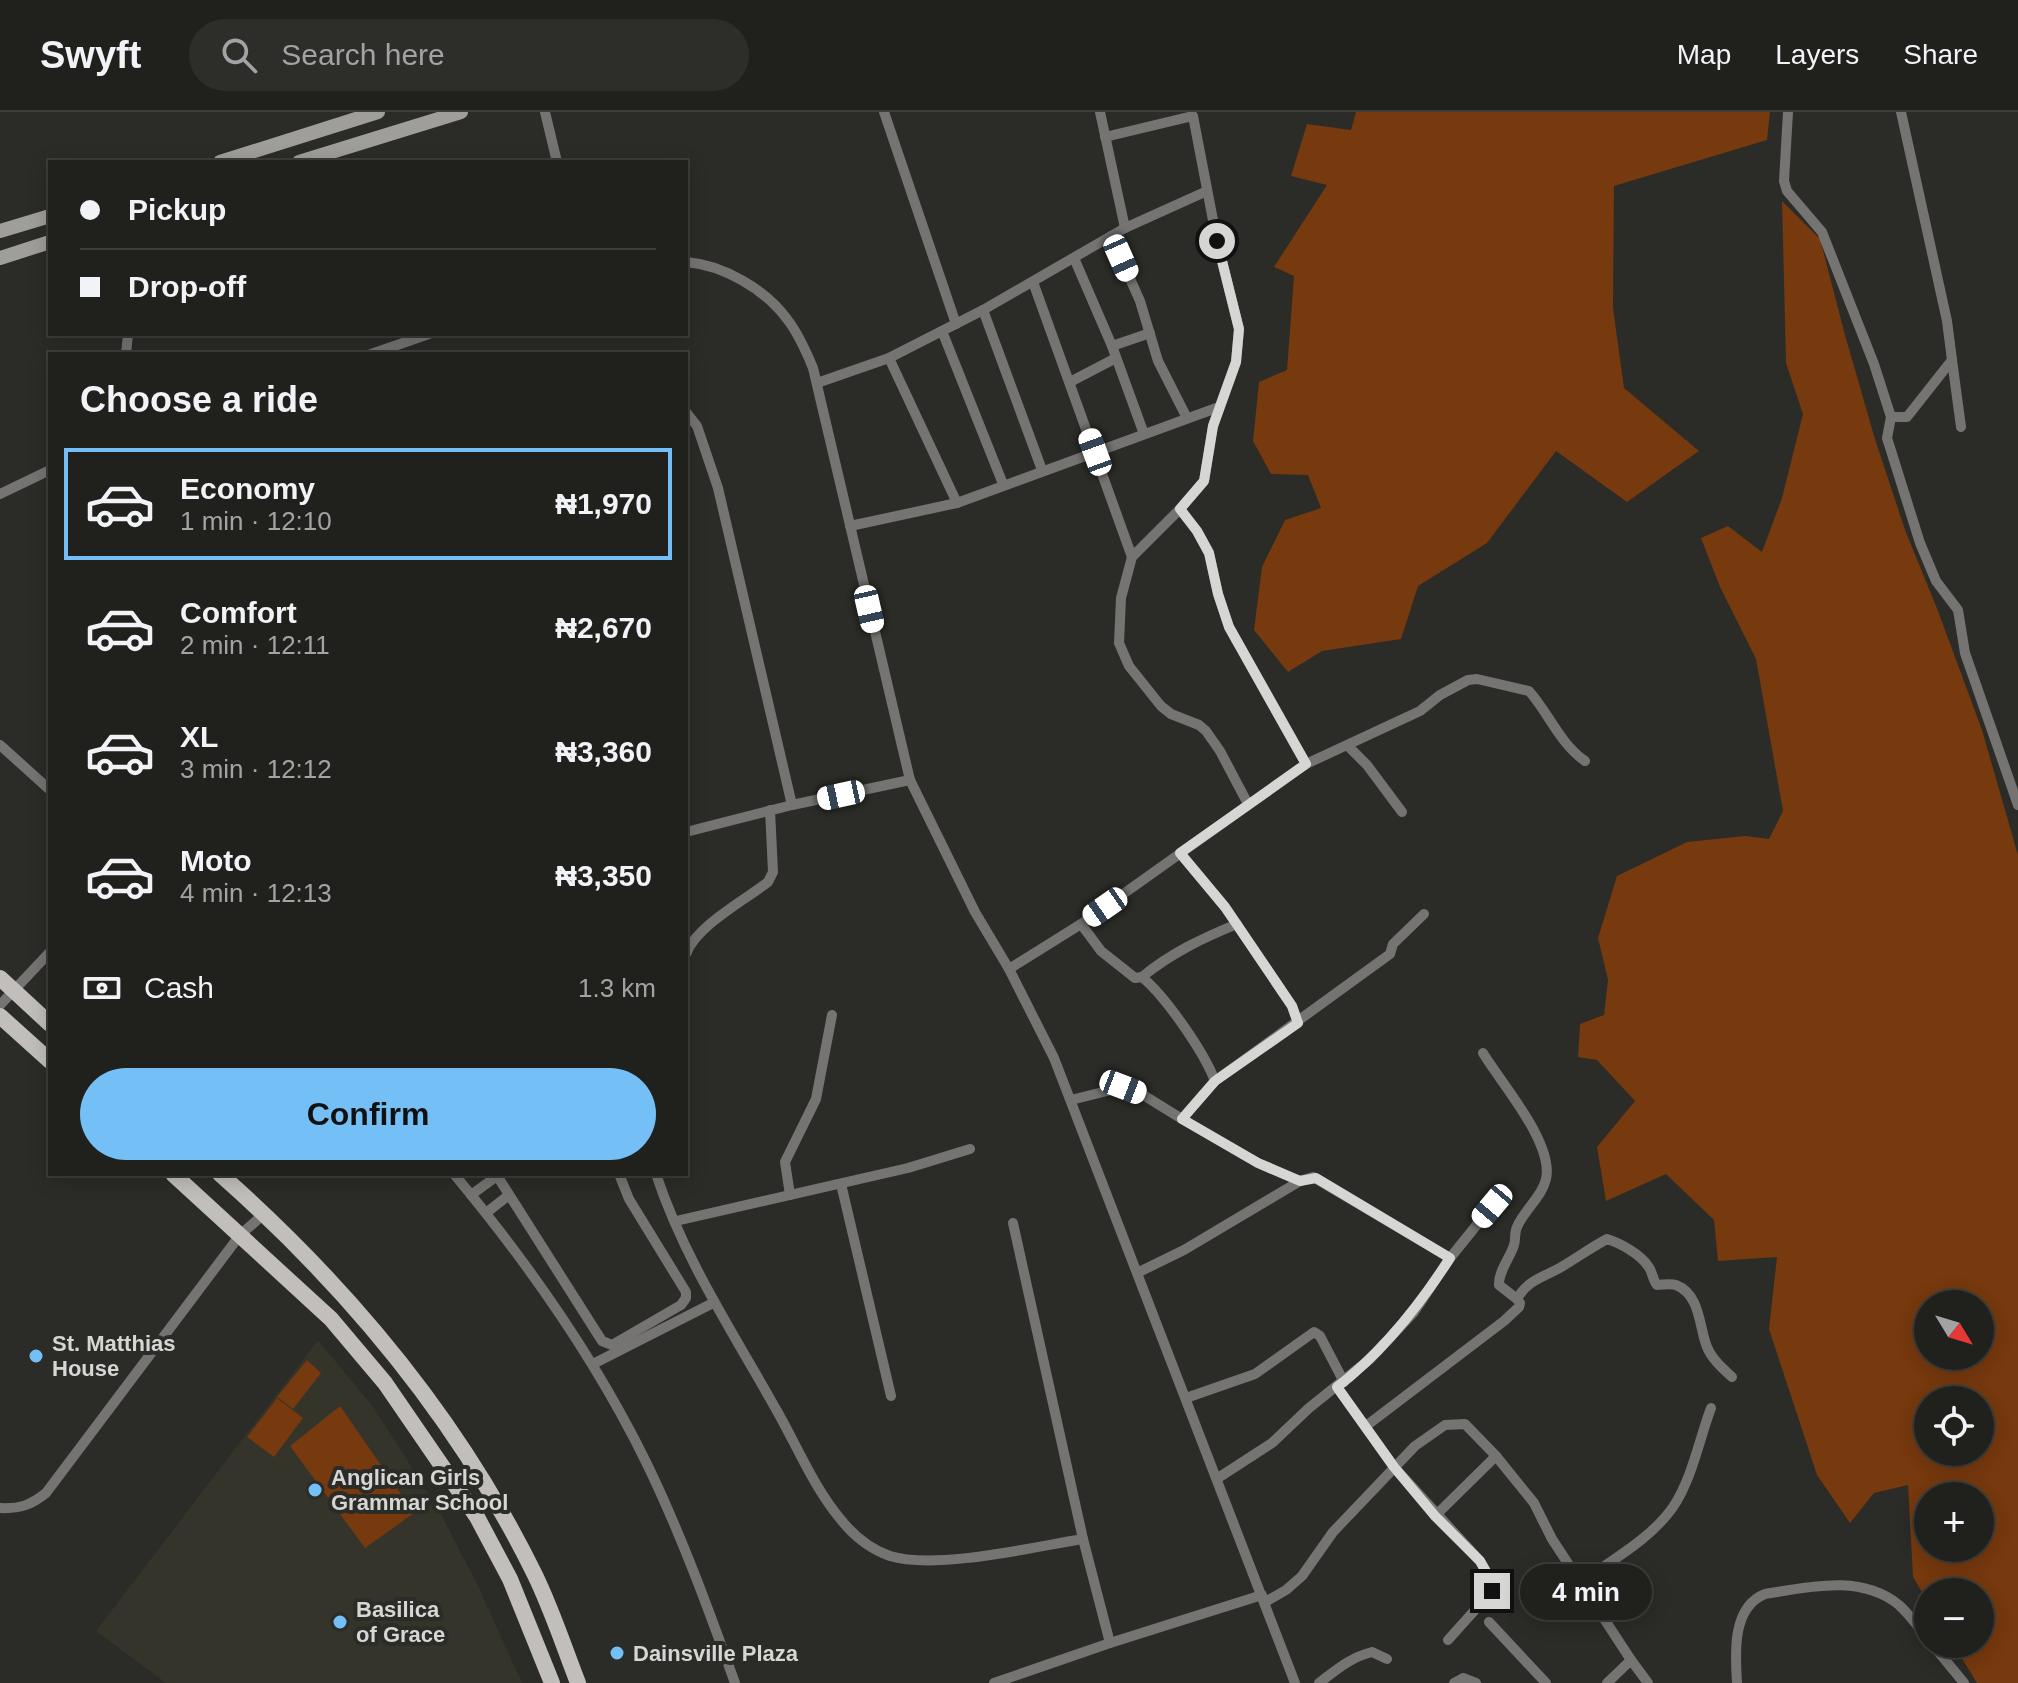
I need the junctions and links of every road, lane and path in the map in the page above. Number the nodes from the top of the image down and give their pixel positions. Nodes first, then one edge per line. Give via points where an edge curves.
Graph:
1 (378, 112) edge
2 (461, 112) edge
3 (545, 112) edge
4 (884, 112) edge
5 (1100, 112) edge
6 (1788, 112) edge
7 (1901, 112) edge
8 (1105, 137) junction
9 (226, 160) edge
10 (305, 160) edge
11 (557, 160) edge
12 (1207, 191) junction
13 (48, 217) edge
14 (1125, 228) junction
15 (0, 231) edge
16 (1111, 236) junction
17 (48, 243) edge
18 (0, 258) edge
19 (1074, 258) junction
20 (688, 262) edge
21 (1033, 282) junction
22 (983, 310) junction
23 (956, 324) junction
24 (942, 331) junction
25 (1150, 333) junction
26 (423, 336) edge
27 (1112, 346) junction
28 (377, 352) edge
29 (889, 358) junction
30 (1116, 358) junction
31 (1952, 360) junction
32 (1070, 382) junction
33 (817, 383) junction
34 (1219, 407) junction
35 (688, 415) edge
36 (1891, 417) junction
37 (1187, 418) junction
38 (1961, 427) dead end
39 (1144, 434) junction
40 (1095, 452) junction
41 (1042, 470) junction
42 (48, 471) edge
43 (1003, 484) junction
44 (0, 494) edge
45 (957, 503) junction
46 (1180, 509) junction
47 (850, 526) junction
48 (1132, 557) junction
49 (0, 745) edge
50 (1348, 746) junction
51 (1585, 761) dead end
52 (1306, 764) junction
53 (910, 780) junction
54 (48, 788) edge
55 (1248, 804) junction
56 (792, 805) junction
57 (2018, 805) edge
58 (770, 810) junction
59 (1402, 812) dead end
60 (688, 831) edge
61 (1180, 853) junction
62 (1424, 914) dead end
63 (1081, 924) junction
64 (1237, 924) junction
65 (688, 950) edge
66 (48, 954) edge
67 (1009, 969) junction
68 (1142, 977) junction
69 (0, 978) edge
70 (13, 991) junction
71 (0, 1005) edge
72 (832, 1015) dead end
73 (0, 1016) edge
74 (48, 1022) edge
75 (1298, 1023) junction
76 (1483, 1053) dead end
77 (48, 1059) edge
78 (1215, 1081) junction
79 (1071, 1100) junction
80 (1182, 1119) junction
81 (970, 1149) dead end
82 (175, 1176) edge
83 (222, 1176) edge
84 (456, 1176) edge
85 (495, 1176) edge
86 (497, 1176) edge
87 (620, 1176) edge
88 (657, 1176) edge
89 (1300, 1181) junction
90 (841, 1184) junction
91 (471, 1195) junction
92 (509, 1195) junction
93 (790, 1195) junction
94 (1492, 1206) dead end
95 (486, 1213) junction
96 (264, 1214) junction
97 (676, 1221) junction
98 (1013, 1223) dead end
99 (240, 1235) junction
100 (1450, 1258) junction
101 (1139, 1272) junction
102 (1517, 1299) junction
103 (713, 1303) junction
104 (593, 1364) junction
105 (1732, 1377) dead end
106 (1340, 1385) junction
107 (891, 1396) dead end
108 (1186, 1398) junction
109 (1711, 1408) dead end
110 (1366, 1426) junction
111 (1496, 1456) junction
112 (1394, 1467) junction
113 (1218, 1478) junction
114 (0, 1508) edge
115 (1435, 1516) junction
116 (1083, 1539) junction
117 (1580, 1583) junction
118 (1264, 1598) junction
119 (1489, 1622) dead end
120 (1914, 1623) edge
121 (1448, 1640) dead end
122 (1110, 1643) junction
123 (1943, 1658) edge
124 (1387, 1659) dead end
125 (1631, 1660) junction
126 (552, 1683) edge
127 (578, 1683) edge
128 (735, 1683) edge
129 (994, 1683) edge
130 (1295, 1683) edge
131 (1319, 1683) edge
132 (1454, 1683) edge
133 (1476, 1683) edge
134 (1546, 1683) edge
135 (1607, 1683) edge
136 (1648, 1683) edge
137 (1737, 1683) edge
138 (1964, 1683) edge

1 - 9 main road
2 - 10 main road
3 - 11 street
4 - 23 street
5 - 8 street
6 - 36 street via 1787,191 1822,232
7 - 31 street
8 - 12 street via 1193,116
8 - 14 street
12 - 14 street
12 - 34 street via 1239,329 1232,380
13 - 15 main road
14 - 16 street
16 - 19 street
16 - 25 street
17 - 18 main road
19 - 21 street
19 - 27 street
20 - 33 street via 738,279 771,302 790,322
21 - 22 street
21 - 32 street
22 - 23 street
22 - 41 street
23 - 24 street
24 - 29 street
24 - 43 street
25 - 27 street
25 - 37 street
26 - 28 street
27 - 30 street
29 - 33 street
29 - 45 street
30 - 32 street
30 - 39 street
31 - 36 street via 1907,417
31 - 38 street
32 - 40 street
33 - 47 street
34 - 37 street
34 - 46 street via 1204,481
35 - 56 street via 697,426 718,488
36 - 57 street via 1887,438 1920,543 1936,581 1958,610 1965,653
37 - 39 street
39 - 40 street
40 - 41 street
40 - 48 street
41 - 43 street
42 - 44 street
43 - 45 street
45 - 47 street
46 - 48 street
46 - 52 street via 1209,553 1229,627
47 - 53 street
48 - 55 street via 1121,598 1119,643 1124,657 1161,706 1206,731
49 - 54 street
50 - 51 street via 1472,679 1529,691
50 - 52 street
50 - 59 street
52 - 55 street
53 - 56 street
53 - 67 street via 968,900
55 - 61 street
56 - 58 street
58 - 60 street
58 - 65 street via 773,872 768,882 706,929
61 - 63 street
61 - 64 street
62 - 75 street via 1393,944 1390,954
63 - 67 street
63 - 68 street via 1119,968
64 - 68 street via 1162,960
64 - 75 street
66 - 70 street
67 - 79 street
68 - 78 street via 1170,1006
69 - 70 main road
70 - 71 street
70 - 74 main road
72 - 93 street via 816,1099 785,1162
73 - 77 main road
75 - 78 street
76 - 102 street via 1524,1113 1547,1172 1543,1188 1517,1227 1499,1279 1499,1285
78 - 80 street
79 - 80 street via 1118,1086
79 - 101 street
80 - 89 street
81 - 90 street
82 - 99 main road
83 - 96 main road
84 - 91 street
85 - 91 street
86 - 92 street
87 - 92 street via 686,1298 612,1345 602,1341
88 - 97 street
89 - 100 street via 1316,1178
89 - 101 street
90 - 93 street
90 - 107 street
91 - 95 street
92 - 95 street
93 - 97 street
94 - 100 street
95 - 104 street
96 - 99 street
96 - 127 main road via 396,1355 482,1479 536,1578
97 - 103 street
98 - 116 street
99 - 114 street via 46,1493 20,1508
99 - 126 main road via 331,1319 436,1455 510,1579
100 - 106 street via 1414,1312
101 - 108 street
102 - 105 street via 1537,1277 1610,1240 1648,1266 1657,1285 1672,1284 1685,1292 1701,1318 1711,1356
102 - 110 street via 1519,1307 1504,1321
103 - 104 street
103 - 116 street via 817,1486 864,1543 902,1559 955,1558
104 - 128 street via 698,1579
106 - 108 street via 1314,1332 1255,1374
106 - 110 street
106 - 113 street via 1263,1450
108 - 113 street
109 - 117 street via 1671,1510
110 - 112 street
111 - 112 street via 1465,1424 1455,1422 1430,1434
111 - 115 street
111 - 117 street via 1534,1503
112 - 115 street
112 - 118 street via 1333,1532 1302,1576 1286,1590
113 - 118 street
115 - 121 street via 1480,1561 1493,1588
116 - 122 street
117 - 125 street
118 - 122 street
118 - 130 street
119 - 134 street
120 - 137 street via 1897,1603 1864,1588 1837,1585 1765,1594 1744,1611
122 - 129 street
123 - 138 street
124 - 131 street via 1372,1652 1358,1656
125 - 135 street
125 - 136 street
132 - 133 street via 1463,1678

